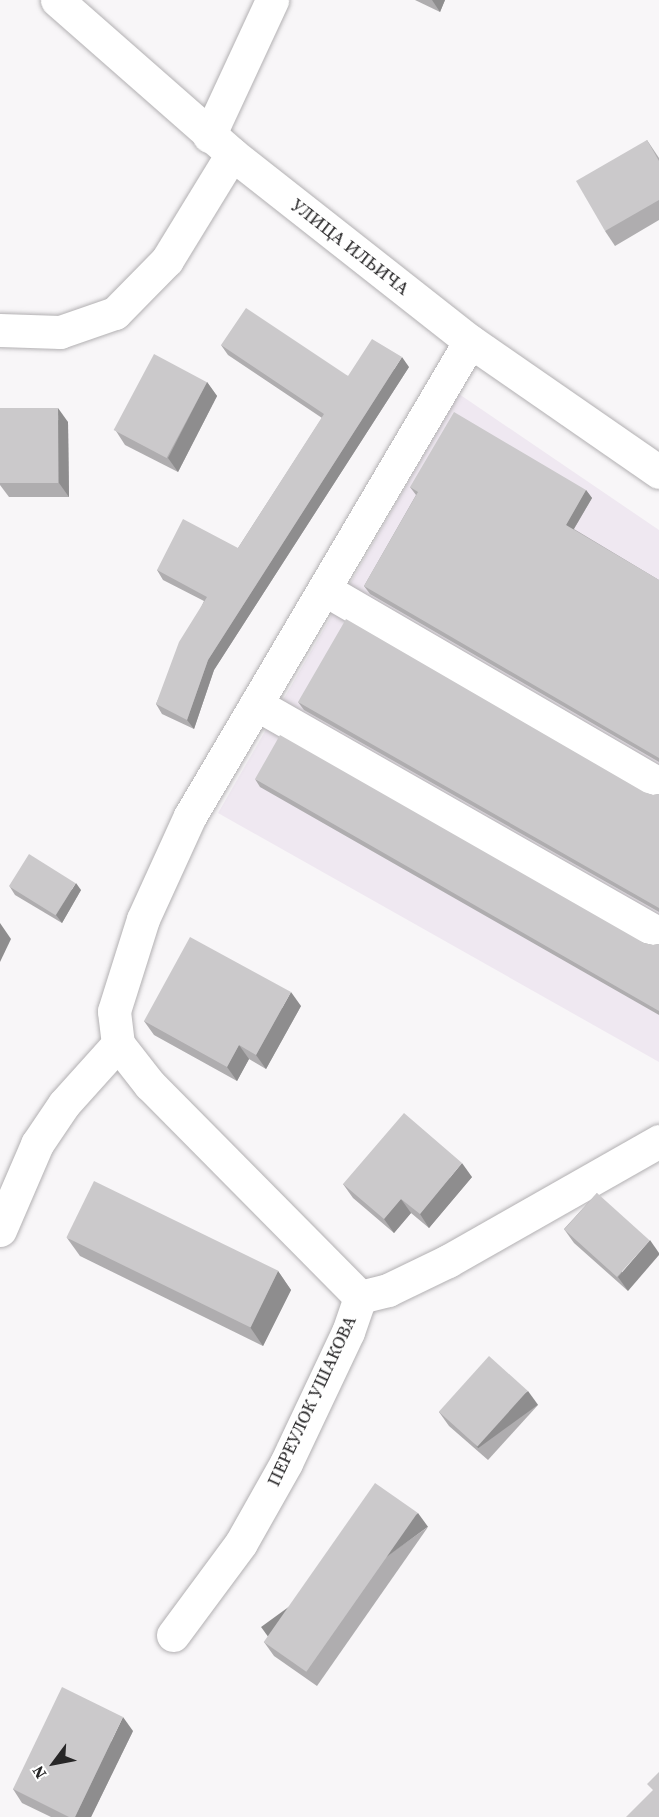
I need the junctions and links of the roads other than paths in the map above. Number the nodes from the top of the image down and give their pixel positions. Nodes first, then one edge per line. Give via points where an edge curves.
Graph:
1 (57, 0) edge
2 (272, 0) edge
3 (221, 145) junction
4 (0, 330) edge
5 (470, 341) junction
6 (659, 472) edge
7 (324, 589) junction
8 (256, 704) junction
9 (659, 784) edge
10 (659, 934) edge
11 (118, 1044) junction
12 (659, 1141) edge
13 (0, 1230) edge
14 (360, 1297) junction
15 (173, 1635) dead end

1 - 3 street, УЛИЦА ИЛЬИЧА
2 - 3 street
3 - 4 street via 167,260 115,313 60,332
3 - 5 street, УЛИЦА ИЛЬИЧА
5 - 6 street, УЛИЦА ИЛЬИЧА
5 - 7 street
7 - 8 street
7 - 9 street
8 - 10 street
8 - 11 street via 190,816 143,919 114,1011
11 - 13 street via 64,1104 37,1144
11 - 14 street via 150,1085
12 - 14 street, ПЕРЕУЛОК УШАКОВА via 448,1261 388,1290
14 - 15 street, ПЕРЕУЛОК УШАКОВА via 348,1332 280,1473 241,1543

